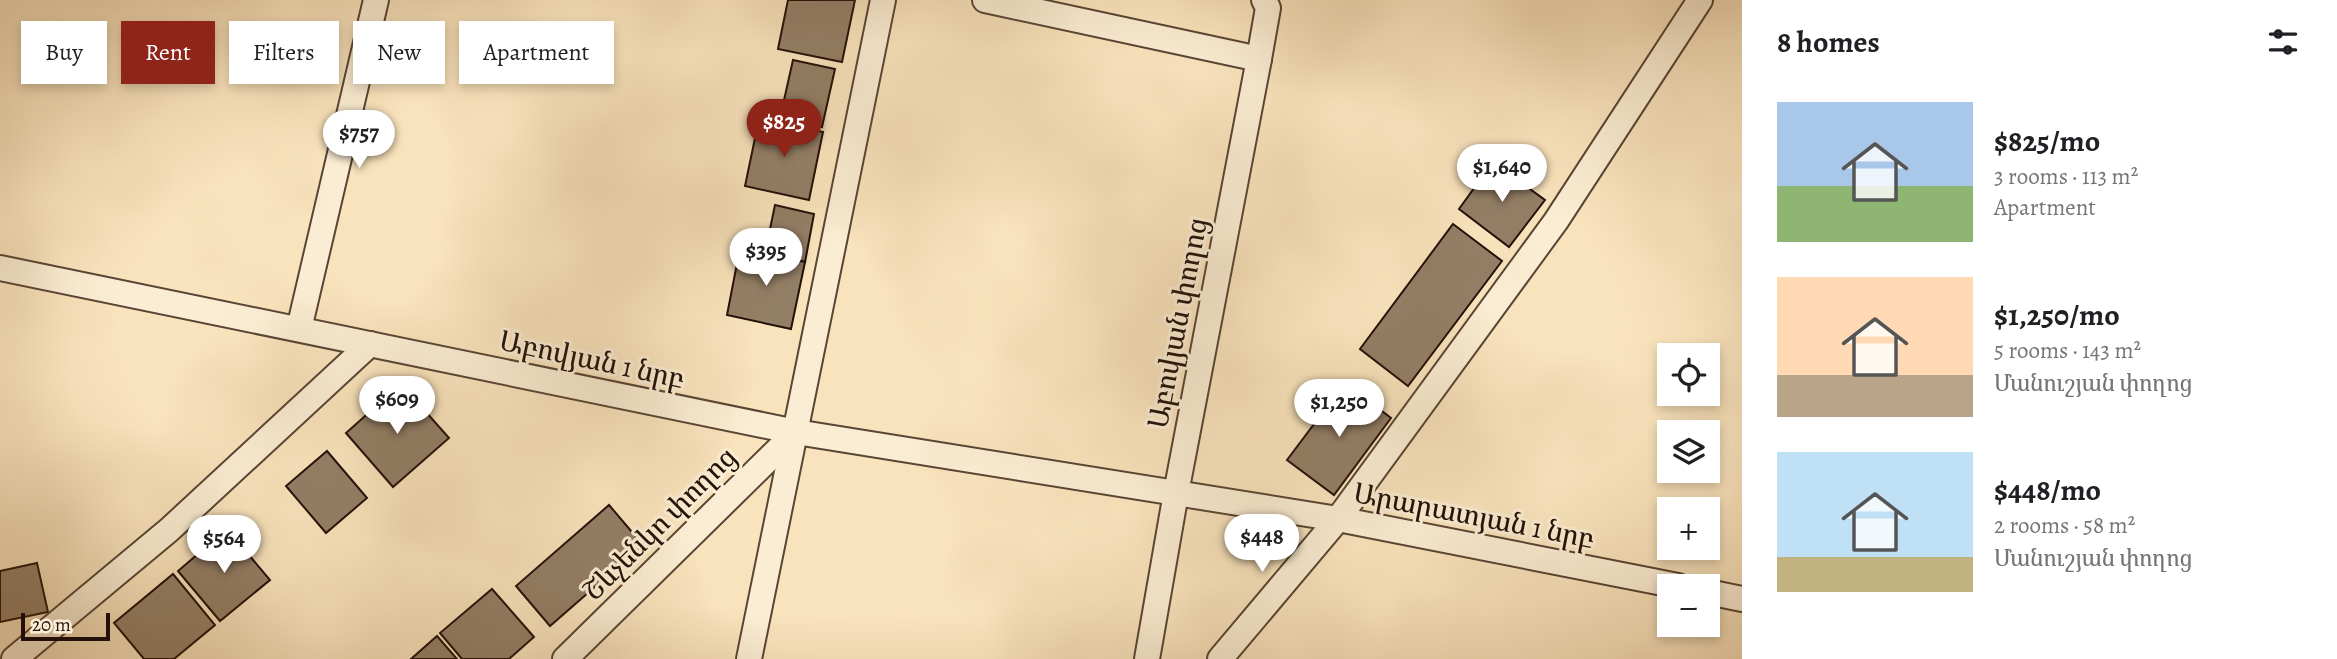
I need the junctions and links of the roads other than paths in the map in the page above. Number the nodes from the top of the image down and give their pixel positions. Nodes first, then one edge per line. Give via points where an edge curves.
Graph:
1 (376, 0) edge
2 (883, 0) edge
3 (985, 0) edge
4 (1700, 0) edge
5 (1270, 3) edge
6 (1259, 59) junction
7 (0, 268) edge
8 (299, 329) junction
9 (370, 344) junction
10 (796, 432) junction
11 (1176, 493) junction
12 (1338, 519) junction
13 (1657, 582) edge
14 (1720, 594) edge
15 (1740, 596) edge
16 (14, 659) edge
17 (565, 659) edge
18 (749, 659) edge
19 (1147, 659) edge
20 (1220, 659) edge

1 - 8 street
2 - 10 street
3 - 6 street
4 - 12 street via 1556,221
5 - 6 street, Աբովյան փողոց
6 - 11 street, Աբովյան փողոց
7 - 8 street, Աբովյան 1 նրբ
8 - 9 street, Աբովյան 1 նրբ
9 - 10 street, Աբովյան 1 նրբ
9 - 16 street via 169,530
10 - 11 street, Աբովյան 1 նրբ
10 - 17 street, Շևչենկո փողոց
10 - 18 street
11 - 12 street, Արարատյան 1 նրբ
11 - 19 street, Աբովյան փողոց
12 - 13 street, Արարատյան 1 նրբ
12 - 20 street
14 - 15 street

